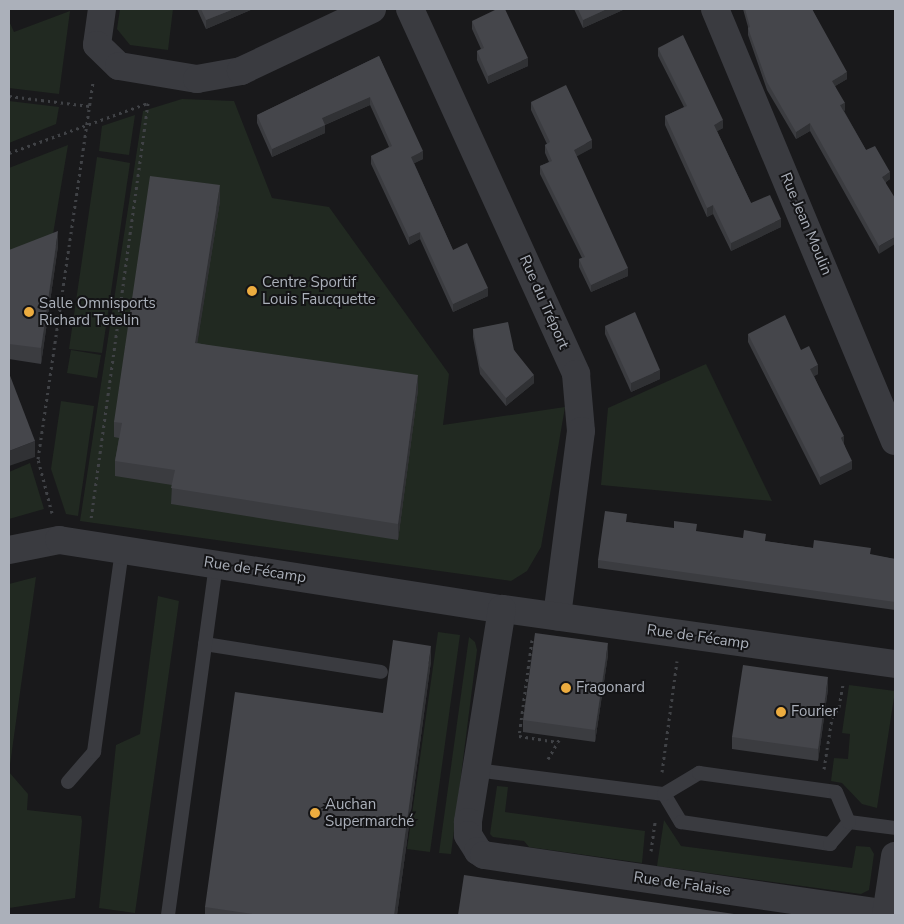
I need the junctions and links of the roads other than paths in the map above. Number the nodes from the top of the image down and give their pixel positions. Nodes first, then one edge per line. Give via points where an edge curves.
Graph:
1 (102, 9) edge
2 (372, 9) edge
3 (410, 9) edge
4 (715, 9) edge
5 (895, 441) edge
6 (116, 549) junction
7 (9, 550) edge
8 (216, 564) junction
9 (502, 609) junction
10 (557, 616) junction
11 (205, 644) junction
12 (895, 664) edge
13 (381, 672) dead end
14 (476, 770) junction
15 (68, 782) dead end
16 (664, 794) junction
17 (849, 822) junction
18 (895, 828) edge
19 (895, 856) edge
20 (168, 915) edge
21 (889, 915) edge

1 - 2 street via 97,45 119,66 197,79 241,71
3 - 10 street, Rue du Tréport via 576,374 581,431
4 - 5 street, Rue Jean Moulin
6 - 7 street, Rue de Fécamp via 59,540
6 - 8 street, Rue de Fécamp
6 - 15 lane via 94,752
8 - 9 street, Rue de Fécamp
8 - 11 lane
9 - 10 street, Rue de Fécamp
9 - 14 street
10 - 12 street, Rue de Fécamp
11 - 13 lane
11 - 20 lane
14 - 16 lane
14 - 21 street, Rue de Falaise via 468,835 484,854
16 - 17 lane via 699,773 836,792
16 - 17 lane via 681,822 830,844
17 - 18 lane
19 - 21 street

